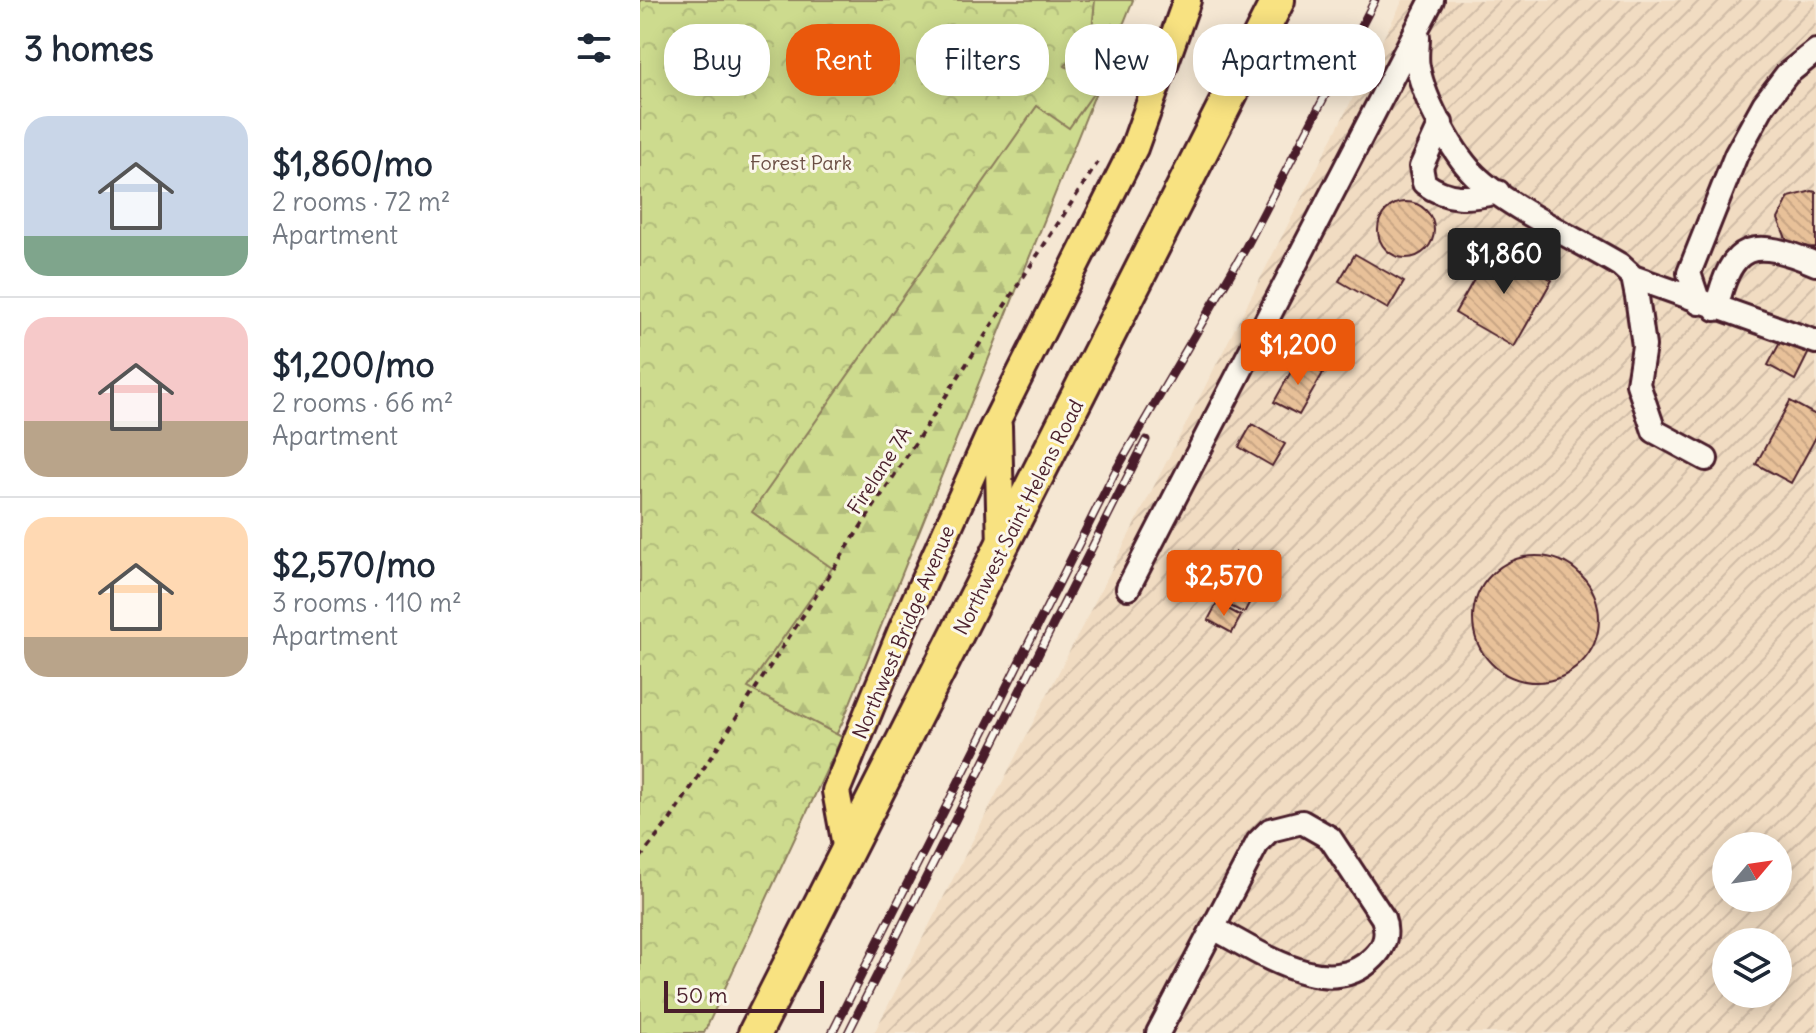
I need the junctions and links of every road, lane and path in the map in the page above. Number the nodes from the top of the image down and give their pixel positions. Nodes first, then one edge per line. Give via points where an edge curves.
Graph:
1 (1187, 0) edge
2 (1278, 0) edge
3 (1432, 0) edge
4 (1418, 31) junction
5 (1816, 51) edge
6 (1441, 123) junction
7 (1106, 151) dead end
8 (1498, 192) junction
9 (1816, 264) edge
10 (1633, 277) junction
11 (1707, 306) junction
12 (1816, 342) edge
13 (998, 418) junction
14 (1706, 459) dead end
15 (1001, 552) junction
16 (1128, 588) dead end
17 (847, 851) junction
18 (640, 858) edge
19 (1213, 928) junction
20 (755, 1033) edge
21 (1158, 1033) edge

1 - 13 main road, Northwest Bridge Avenue via 1134,148
2 - 15 highway, Northwest Saint Helens Road
3 - 4 lane
4 - 6 lane via 1418,67
4 - 16 lane
5 - 11 lane via 1787,74 1736,155 1689,273
6 - 8 lane via 1466,166
6 - 8 lane via 1421,167 1424,183 1440,195 1458,198
7 - 18 path, Firelane 7A via 670,820
8 - 10 lane
9 - 11 lane via 1756,248 1737,255
10 - 11 lane
10 - 14 lane via 1644,346 1638,384 1654,431
11 - 12 lane
13 - 15 main road, Northwest Bridge Avenue
13 - 17 main road, Northwest Bridge Avenue via 836,791
15 - 17 highway, Northwest Saint Helens Road
17 - 20 highway, Northwest Saint Helens Road
19 - 19 lane via 1258,842 1270,830 1302,822 1330,838 1343,853 1387,930 1380,949 1363,966 1315,977
19 - 21 lane

